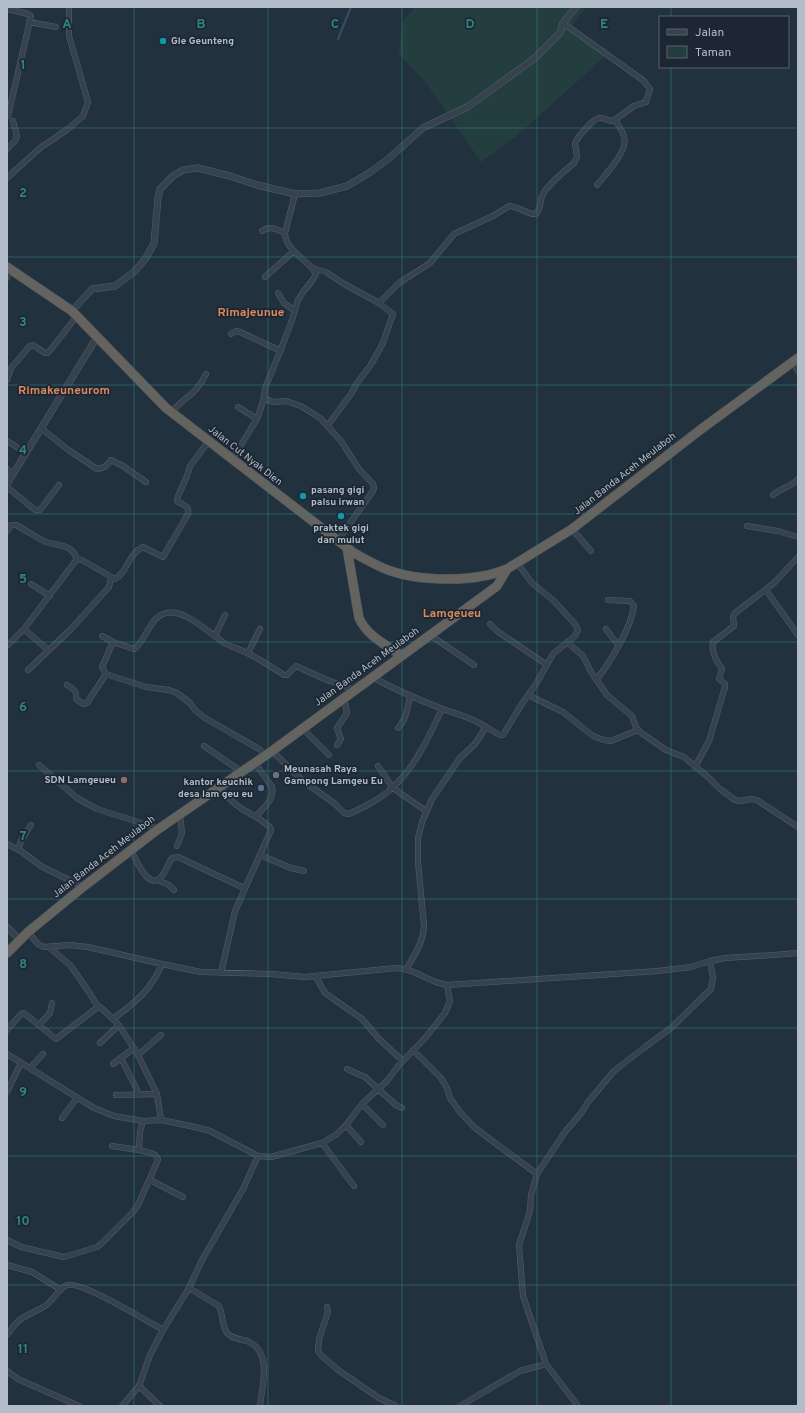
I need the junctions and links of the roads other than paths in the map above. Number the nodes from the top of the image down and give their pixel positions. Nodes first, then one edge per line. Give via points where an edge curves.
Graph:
1 (69, 7) edge
2 (576, 7) edge
3 (7, 9) edge
4 (29, 22) junction
5 (563, 23) junction
6 (56, 27) dead end
7 (8, 116) edge
8 (616, 120) junction
9 (13, 121) dead end
10 (7, 149) edge
11 (7, 178) edge
12 (596, 185) dead end
13 (295, 194) junction
14 (262, 231) dead end
15 (285, 232) junction
16 (294, 251) junction
17 (8, 267) edge
18 (312, 268) junction
19 (264, 277) dead end
20 (7, 278) edge
21 (278, 293) dead end
22 (379, 303) junction
23 (295, 310) junction
24 (74, 314) junction
25 (231, 334) dead end
26 (96, 337) junction
27 (281, 351) junction
28 (796, 360) edge
29 (798, 371) edge
30 (8, 372) edge
31 (206, 374) dead end
32 (7, 380) edge
33 (264, 398) junction
34 (238, 406) dead end
35 (172, 412) junction
36 (257, 419) junction
37 (328, 425) junction
38 (41, 428) junction
39 (7, 441) edge
40 (208, 442) junction
41 (26, 453) junction
42 (232, 460) junction
43 (7, 469) edge
44 (13, 474) junction
45 (798, 479) edge
46 (146, 482) dead end
47 (7, 484) edge
48 (59, 485) dead end
49 (7, 487) edge
50 (773, 495) dead end
51 (747, 526) dead end
52 (572, 529) junction
53 (7, 531) edge
54 (798, 538) edge
55 (338, 540) junction
56 (347, 548) junction
57 (591, 550) dead end
58 (798, 557) edge
59 (77, 559) junction
60 (517, 563) junction
61 (507, 570) junction
62 (111, 578) junction
63 (31, 584) dead end
64 (766, 590) junction
65 (50, 596) junction
66 (608, 600) dead end
67 (225, 615) dead end
68 (490, 624) dead end
69 (24, 629) junction
70 (260, 629) dead end
71 (606, 629) dead end
72 (430, 635) junction
73 (798, 635) edge
74 (102, 636) dead end
75 (215, 636) junction
76 (113, 642) junction
77 (568, 642) junction
78 (7, 646) edge
79 (618, 646) junction
80 (48, 650) junction
81 (248, 653) junction
82 (401, 655) junction
83 (547, 665) junction
84 (474, 666) dead end
85 (28, 670) dead end
86 (106, 674) junction
87 (372, 677) junction
88 (597, 679) junction
89 (67, 685) dead end
90 (354, 690) junction
91 (410, 696) junction
92 (528, 696) junction
93 (344, 699) junction
94 (442, 709) junction
95 (486, 727) junction
96 (302, 728) junction
97 (398, 728) dead end
98 (638, 730) junction
99 (337, 745) dead end
100 (204, 746) dead end
101 (269, 753) junction
102 (329, 755) dead end
103 (255, 763) junction
104 (39, 765) dead end
105 (378, 766) dead end
106 (695, 767) junction
107 (242, 772) junction
108 (220, 787) junction
109 (392, 788) junction
110 (426, 811) junction
111 (180, 814) junction
112 (258, 818) junction
113 (30, 825) dead end
114 (798, 827) edge
115 (157, 830) junction
116 (7, 844) edge
117 (177, 846) dead end
118 (18, 850) junction
119 (131, 850) junction
120 (260, 855) junction
121 (304, 871) dead end
122 (158, 880) junction
123 (83, 887) junction
124 (244, 888) junction
125 (174, 890) dead end
126 (7, 927) edge
127 (28, 932) junction
128 (19, 939) junction
129 (49, 948) junction
130 (7, 953) edge
131 (798, 953) edge
132 (710, 960) junction
133 (162, 964) junction
134 (407, 968) junction
135 (221, 973) junction
136 (316, 977) junction
137 (447, 985) junction
138 (52, 1003) dead end
139 (98, 1007) junction
140 (113, 1018) junction
141 (39, 1025) junction
142 (119, 1025) junction
143 (7, 1030) edge
144 (161, 1035) dead end
145 (100, 1043) dead end
146 (134, 1048) junction
147 (413, 1050) junction
148 (7, 1054) edge
149 (43, 1054) dead end
150 (138, 1055) junction
151 (121, 1058) junction
152 (403, 1061) junction
153 (21, 1063) junction
154 (113, 1064) dead end
155 (30, 1068) junction
156 (347, 1069) dead end
157 (379, 1088) junction
158 (7, 1092) edge
159 (139, 1094) junction
160 (157, 1094) junction
161 (116, 1095) dead end
162 (77, 1098) junction
163 (362, 1104) junction
164 (402, 1108) dead end
165 (62, 1118) dead end
166 (161, 1120) junction
167 (143, 1121) junction
168 (346, 1125) junction
169 (382, 1125) dead end
170 (361, 1142) dead end
171 (322, 1143) junction
172 (112, 1146) dead end
173 (140, 1150) junction
174 (258, 1156) junction
175 (537, 1174) junction
176 (150, 1180) junction
177 (354, 1186) dead end
178 (183, 1197) dead end
179 (7, 1240) edge
180 (7, 1265) edge
181 (189, 1288) junction
182 (61, 1290) junction
183 (327, 1306) dead end
184 (163, 1330) junction
185 (7, 1335) edge
186 (546, 1364) junction
187 (7, 1371) edge
188 (139, 1386) junction
189 (79, 1406) edge
190 (122, 1406) edge
191 (160, 1406) edge
192 (260, 1406) edge
193 (396, 1406) edge
194 (460, 1406) edge
195 (578, 1406) edge

1 - 11 street via 69,36 88,102 82,116 40,148
2 - 5 street
3 - 4 street via 30,14
4 - 6 street
4 - 7 street
5 - 8 street via 631,71 650,89 646,102 634,106
5 - 13 street via 560,33 535,58 469,106 423,128 370,173 341,188 320,193
8 - 12 street via 625,137 625,143 617,161
8 - 22 street via 596,118 577,139 574,163 544,192 536,214 509,206 463,229 450,237 430,263 398,283
9 - 10 street via 17,136
13 - 15 street
13 - 24 street via 211,170 183,170 160,189 154,243 146,258 135,271 115,286 92,289
14 - 15 street via 272,228
15 - 16 street via 287,242
16 - 18 street
16 - 19 street
17 - 20 street
17 - 24 highway, Jalan Cut Nyak Dien
18 - 22 street via 326,272
18 - 23 street via 316,274 298,300
21 - 23 street via 284,303
22 - 37 street via 393,314 382,345
23 - 27 street
24 - 26 highway, Jalan Cut Nyak Dien
24 - 30 street via 48,353 45,354 31,345
25 - 27 street via 240,332
26 - 35 highway, Jalan Cut Nyak Dien
26 - 38 street
27 - 33 street via 265,388
28 - 29 street
28 - 52 highway, Jalan Banda Aceh Meulaboh
30 - 32 street
31 - 35 street via 194,393
33 - 36 street
33 - 37 street via 273,402 286,401 301,406
34 - 36 street
35 - 40 highway, Jalan Cut Nyak Dien
36 - 42 street
37 - 55 street via 374,488
38 - 41 street
38 - 46 street via 97,469 103,468 111,460
39 - 41 street
40 - 42 highway, Jalan Cut Nyak Dien
40 - 62 street via 190,466 178,496 178,501 189,510 163,557 143,547 130,558 119,578
41 - 44 street
42 - 55 highway, Jalan Cut Nyak Dien
43 - 44 street
44 - 47 street
45 - 50 street
48 - 49 street via 40,510 36,510
51 - 54 street via 778,531
52 - 57 street
52 - 60 highway, Jalan Banda Aceh Meulaboh
53 - 59 street via 11,525 16,525 46,542 66,547 75,553
55 - 56 highway, Jalan Cut Nyak Dien
56 - 61 highway, Jalan Cut Nyak Dien via 380,567 413,577 470,577
56 - 82 highway via 361,624 366,631
58 - 64 street
59 - 62 street
59 - 65 street
60 - 61 highway, Jalan Banda Aceh Meulaboh
60 - 77 street via 532,583 554,600 578,627 578,632
61 - 72 highway, Jalan Banda Aceh Meulaboh via 497,586
62 - 80 street via 109,587
63 - 65 street
64 - 73 street
64 - 106 street via 735,613 734,626 712,644 722,669 719,679 725,686 709,740
65 - 69 street
66 - 79 street via 630,602 634,606
67 - 75 street
68 - 83 street
69 - 78 street
69 - 80 street
70 - 81 street
71 - 79 street
72 - 82 highway, Jalan Banda Aceh Meulaboh
72 - 84 street
74 - 76 street
75 - 76 street via 194,620 176,613 163,614 151,626 140,645 134,649
75 - 81 street via 224,643
76 - 86 street via 102,667
77 - 83 street via 556,651
77 - 88 street via 583,656
79 - 88 street
80 - 85 street
81 - 90 street via 284,675 288,676 296,666
82 - 87 highway, Jalan Banda Aceh Meulaboh
83 - 92 street
86 - 89 street via 84,704 76,699 77,693
86 - 101 street via 146,688 177,693 205,718
87 - 90 highway, Jalan Banda Aceh Meulaboh
87 - 91 street
88 - 98 street via 609,697 632,716
90 - 93 highway, Jalan Banda Aceh Meulaboh
91 - 94 street
91 - 97 street
92 - 95 street via 503,735
92 - 98 street via 563,712 582,729 604,740 611,741
93 - 96 highway, Jalan Banda Aceh Meulaboh
93 - 99 street via 348,713 337,728 341,739
94 - 95 street
94 - 109 street via 427,741 405,774
95 - 110 street via 475,744 460,758
96 - 101 highway, Jalan Banda Aceh Meulaboh
96 - 102 street
98 - 106 street
100 - 107 street
101 - 103 highway, Jalan Banda Aceh Meulaboh
101 - 109 street via 347,814
103 - 107 highway, Jalan Banda Aceh Meulaboh
103 - 112 street via 273,791 271,798 257,814
104 - 115 street via 77,798
105 - 109 street
106 - 114 street via 735,800 757,800
107 - 108 highway, Jalan Banda Aceh Meulaboh
108 - 111 highway, Jalan Banda Aceh Meulaboh
108 - 112 street via 232,802
109 - 110 street
110 - 134 street via 418,838 423,935
111 - 115 highway, Jalan Banda Aceh Meulaboh
111 - 117 street via 182,834
112 - 120 street via 271,829
113 - 118 street
115 - 119 highway, Jalan Banda Aceh Meulaboh
116 - 118 street
118 - 123 street via 41,866
119 - 122 street via 144,875 151,880
119 - 123 highway, Jalan Banda Aceh Meulaboh
120 - 121 street
120 - 124 street
122 - 124 street via 172,858 178,857
122 - 125 street
123 - 127 highway, Jalan Banda Aceh Meulaboh
124 - 135 street via 235,911
126 - 128 street
127 - 128 highway, Jalan Banda Aceh Meulaboh
127 - 129 street via 41,946
128 - 130 highway, Jalan Banda Aceh Meulaboh
129 - 133 street via 58,945 88,947
129 - 139 street via 71,966
131 - 132 street
132 - 137 street via 691,967 658,971
132 - 175 street via 713,978 711,989 671,1028 614,1071 573,1121
133 - 135 street
133 - 140 street via 142,996
134 - 136 street
134 - 137 street via 436,983
135 - 136 street
136 - 152 street via 326,994 362,1019
137 - 147 street via 450,1004
138 - 141 street via 50,1013
139 - 140 street
139 - 141 street via 56,1039
140 - 142 street
141 - 143 street via 22,1013
142 - 145 street
142 - 146 street
144 - 150 street
146 - 150 street
146 - 151 street
147 - 152 street
147 - 175 street via 441,1078 450,1098 475,1128
148 - 153 street
149 - 155 street
150 - 160 street
151 - 154 street
151 - 159 street
152 - 157 street
153 - 155 street
153 - 158 street
155 - 162 street
156 - 157 street via 365,1077
157 - 163 street
157 - 164 street
159 - 160 street
159 - 161 street
160 - 166 street
162 - 165 street
162 - 167 street via 114,1116
163 - 168 street
163 - 169 street
166 - 167 street
166 - 174 street via 210,1131
167 - 173 street
168 - 170 street
168 - 171 street
171 - 174 street via 271,1157
171 - 177 street
172 - 173 street
173 - 176 street via 154,1154 158,1158
174 - 181 street
175 - 186 street via 519,1251 522,1296
176 - 178 street
176 - 179 street via 133,1212 97,1247 64,1257 21,1247
180 - 182 street via 32,1272
181 - 184 street
181 - 192 street via 219,1306 229,1335 250,1342 262,1356 264,1366
182 - 184 street via 70,1284 91,1291
182 - 185 street via 52,1302 20,1319
183 - 193 street via 328,1312 318,1351 338,1370 379,1398
184 - 188 street via 147,1361
186 - 194 street via 520,1371
186 - 195 street
187 - 189 street via 18,1379
188 - 190 street
188 - 191 street

